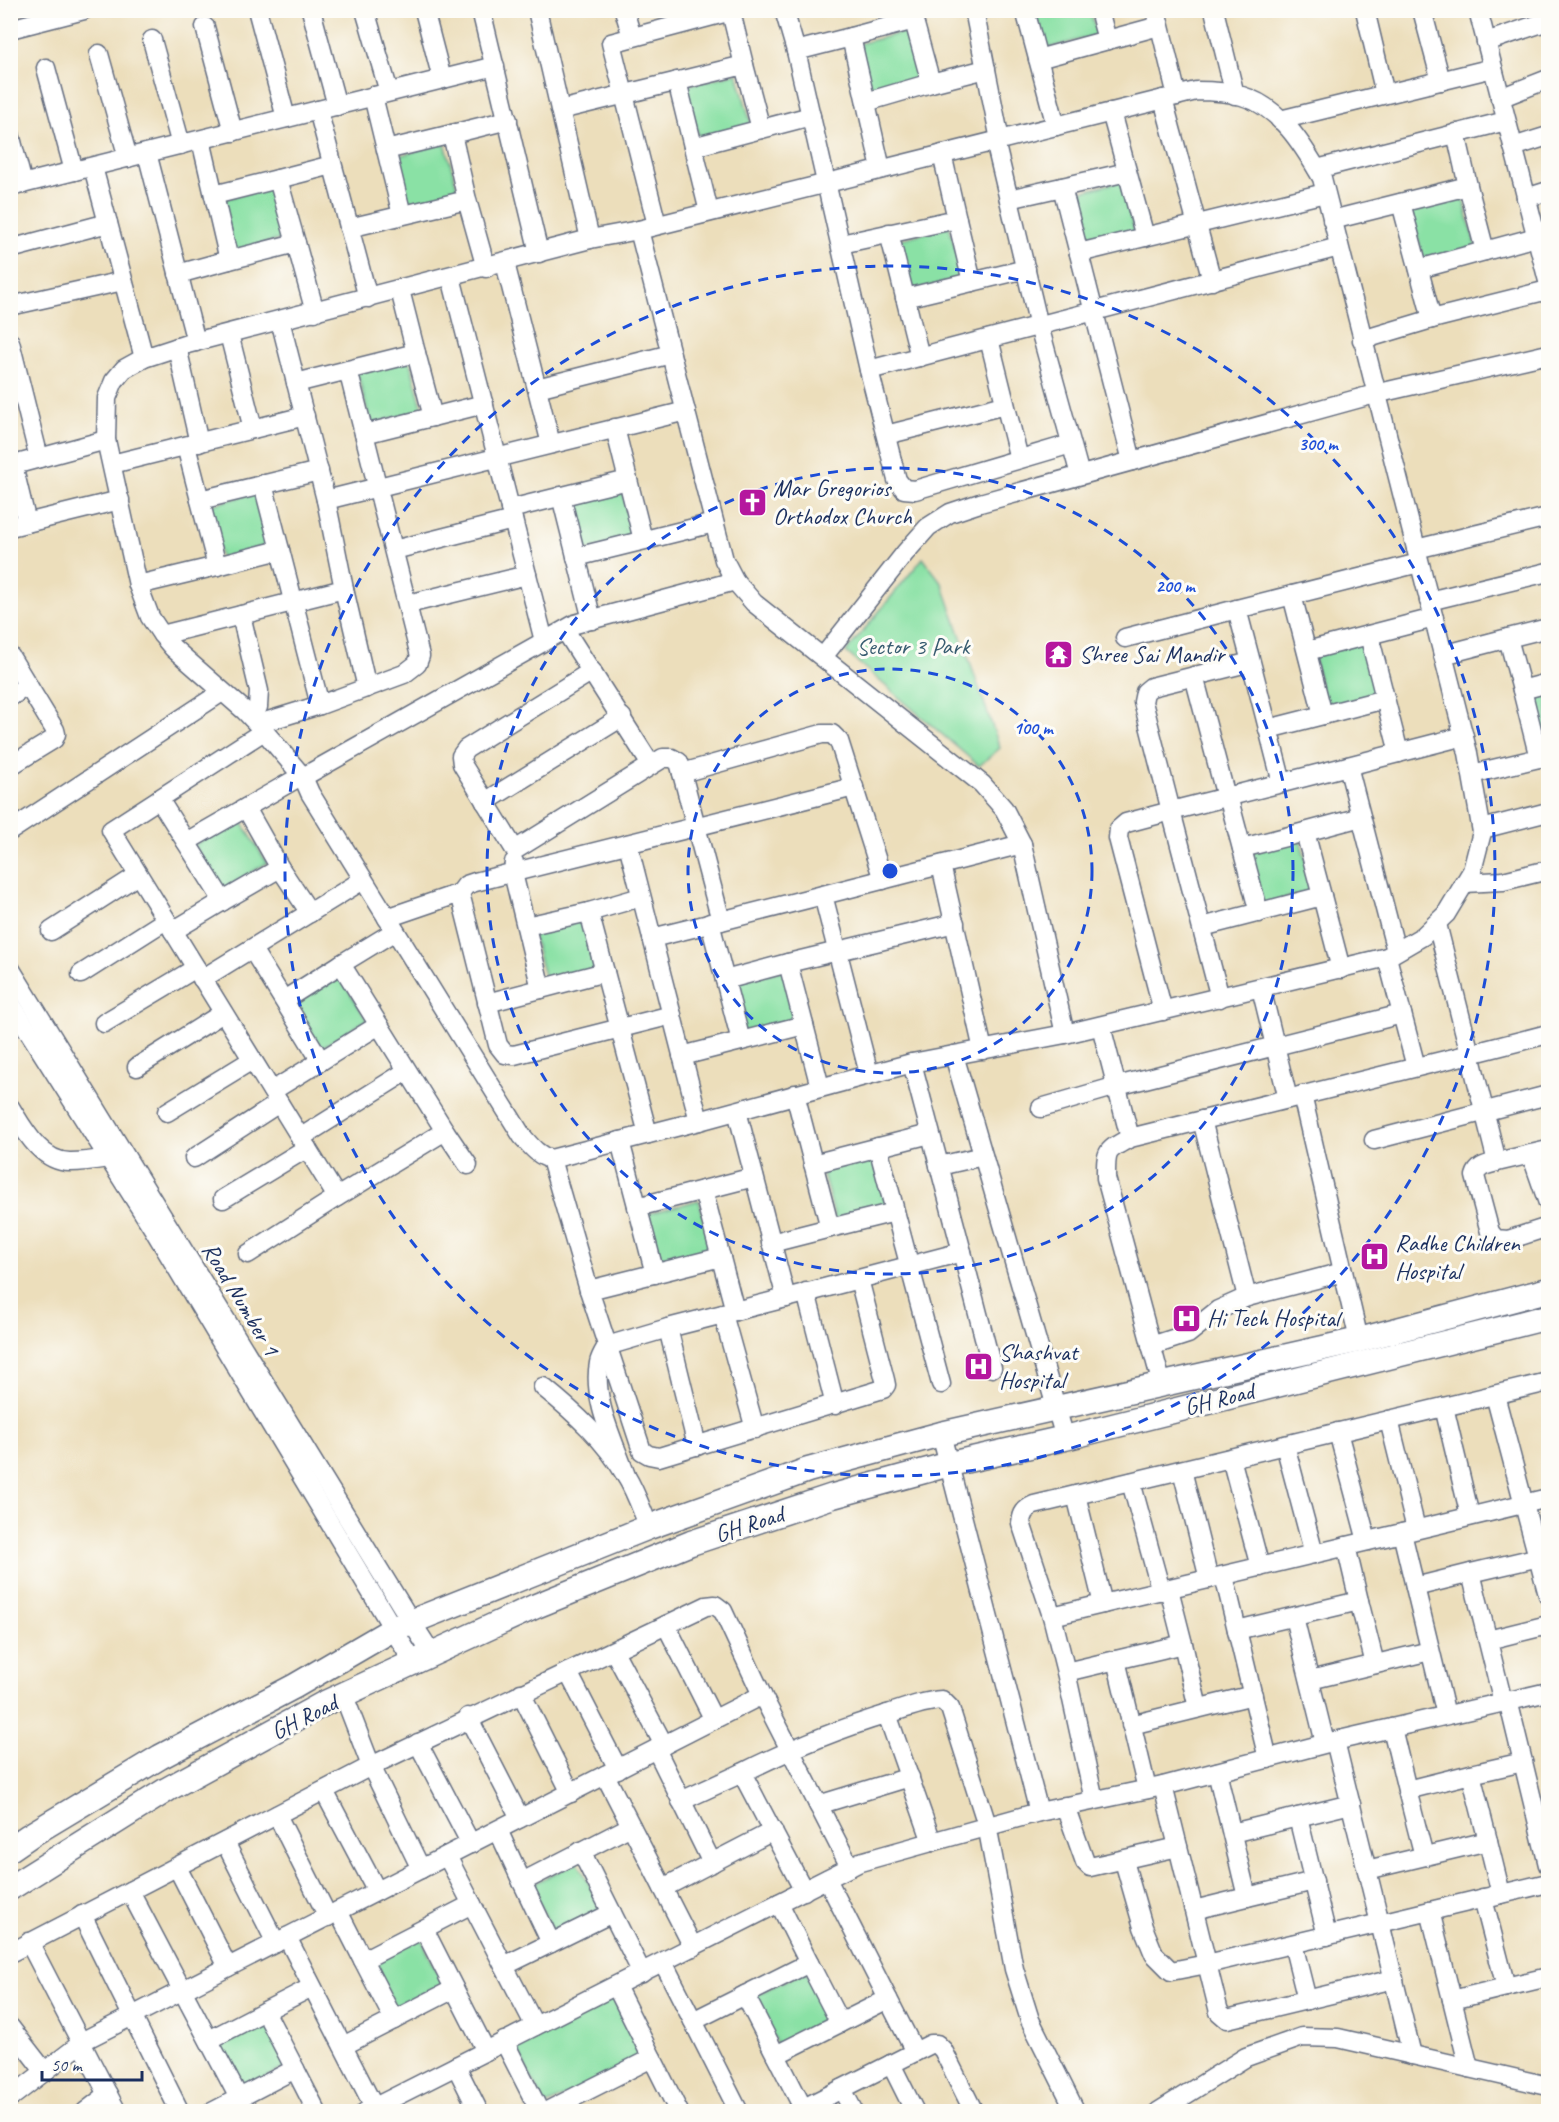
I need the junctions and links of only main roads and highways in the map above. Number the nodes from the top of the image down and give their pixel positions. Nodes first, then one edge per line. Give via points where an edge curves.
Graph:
1 (1548, 1290) edge
2 (1548, 1317) edge
3 (10, 1849) edge
4 (10, 1888) edge

1 - 3 main road, GH Road via 1359,1340 941,1434 808,1470 649,1527 402,1626 160,1757
2 - 4 main road, GH Road via 950,1464 833,1496 692,1543 536,1606 323,1704 168,1789

